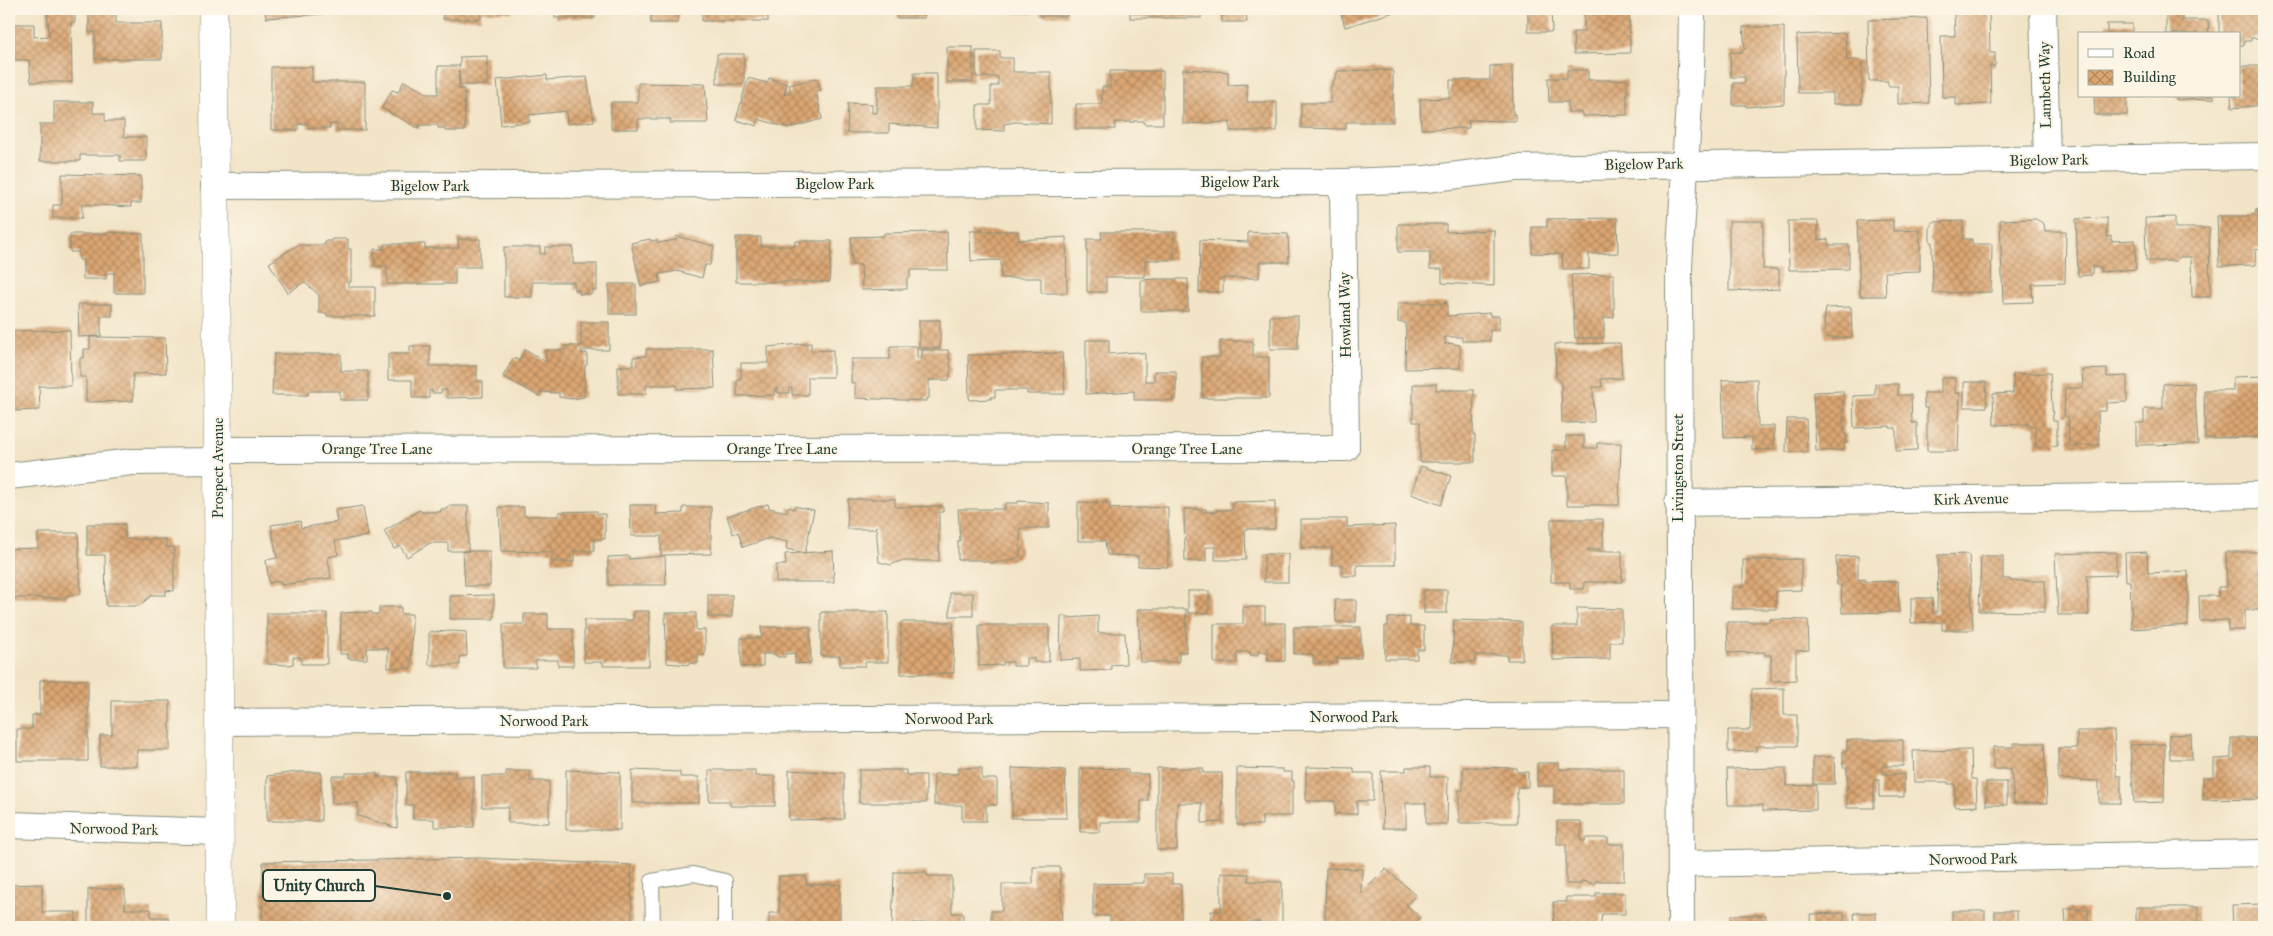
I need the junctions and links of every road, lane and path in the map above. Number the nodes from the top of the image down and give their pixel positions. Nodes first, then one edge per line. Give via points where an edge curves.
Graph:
1 (213, 9) edge
2 (1692, 9) edge
3 (2043, 9) edge
4 (2264, 156) edge
5 (2047, 161) junction
6 (1686, 163) junction
7 (1343, 182) junction
8 (214, 186) junction
9 (1346, 448) joint
10 (218, 455) junction
11 (9, 476) edge
12 (2264, 495) edge
13 (1678, 503) junction
14 (1679, 715) junction
15 (220, 722) junction
16 (9, 825) edge
17 (219, 832) junction
18 (2264, 853) edge
19 (1681, 864) junction
20 (220, 927) edge
21 (653, 927) edge
22 (725, 927) edge
23 (1681, 927) edge

1 - 8 main road, Prospect Avenue
2 - 6 street, Livingston Street
3 - 5 street, Lambeth Way
4 - 5 street, Bigelow Park
5 - 6 street, Bigelow Park
6 - 7 street, Bigelow Park via 1515,168 1426,179
6 - 13 street, Livingston Street via 1679,267
7 - 8 street, Bigelow Park
7 - 9 street, Howland Way
8 - 10 main road, Prospect Avenue
9 - 10 street, Orange Tree Lane
10 - 11 street, Orange Tree Lane
10 - 15 main road, Prospect Avenue
12 - 13 street, Kirk Avenue
13 - 14 street, Livingston Street
14 - 15 street, Norwood Park
14 - 19 street, Livingston Street
15 - 17 main road, Prospect Avenue
16 - 17 street, Norwood Park
17 - 20 main road, Prospect Avenue
18 - 19 street, Norwood Park
19 - 23 street, Livingston Street
21 - 22 lane via 652,881 693,874 725,881

